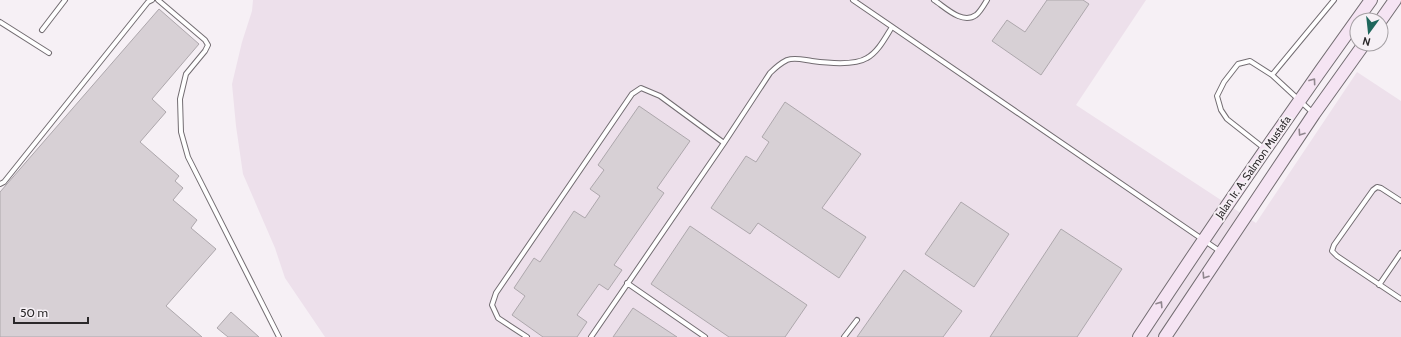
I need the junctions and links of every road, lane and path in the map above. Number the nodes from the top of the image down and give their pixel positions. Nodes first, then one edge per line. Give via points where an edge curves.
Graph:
1 (65, 0) edge
2 (152, 0) edge
3 (158, 0) edge
4 (853, 0) edge
5 (934, 0) edge
6 (987, 0) edge
7 (1334, 0) edge
8 (1371, 0) edge
9 (1395, 0) edge
10 (1387, 12) edge
11 (0, 22) edge
12 (892, 27) junction
13 (42, 30) dead end
14 (1358, 52) edge
15 (49, 53) dead end
16 (1272, 75) junction
17 (1299, 100) junction
18 (1314, 114) junction
19 (724, 143) junction
20 (1265, 150) junction
21 (0, 184) edge
22 (1401, 201) edge
23 (1203, 239) junction
24 (1221, 252) junction
25 (1401, 252) edge
26 (627, 284) junction
27 (1379, 286) junction
28 (1401, 299) edge
29 (857, 320) dead end
30 (279, 337) edge
31 (527, 337) edge
32 (591, 337) edge
33 (706, 337) edge
34 (844, 337) edge
35 (1139, 337) edge
36 (1165, 337) edge

1 - 13 lane
2 - 21 lane
3 - 30 lane via 208,45 186,74 180,99 181,132 188,157
4 - 12 lane
5 - 6 lane via 955,14 969,18 977,15
7 - 16 lane
17 -> 8 street, Jalan Ir. A. Salmon Mustafa
9 - 10 street
11 - 15 lane
12 - 19 lane via 875,52 855,63 798,59 788,60 775,68
12 - 23 lane
14 - 18 street, Jalan Ir. A. Salmon Mustafa
16 - 17 lane
16 - 20 lane via 1250,61 1238,64 1217,96 1227,119
17 - 18 lane
17 - 20 street, Jalan Ir. A. Salmon Mustafa
18 -> 24 street, Jalan Ir. A. Salmon Mustafa
19 - 26 lane
19 - 31 lane via 660,96 641,88 632,94 496,293 492,305 498,318
20 - 23 street, Jalan Ir. A. Salmon Mustafa
22 - 27 lane via 1377,187 1332,251
23 - 24 lane
35 -> 23 street, Jalan Ir. A. Salmon Mustafa
24 -> 36 street, Jalan Ir. A. Salmon Mustafa
25 - 27 lane
26 - 32 lane
26 - 33 lane
27 - 28 lane
29 - 34 lane

